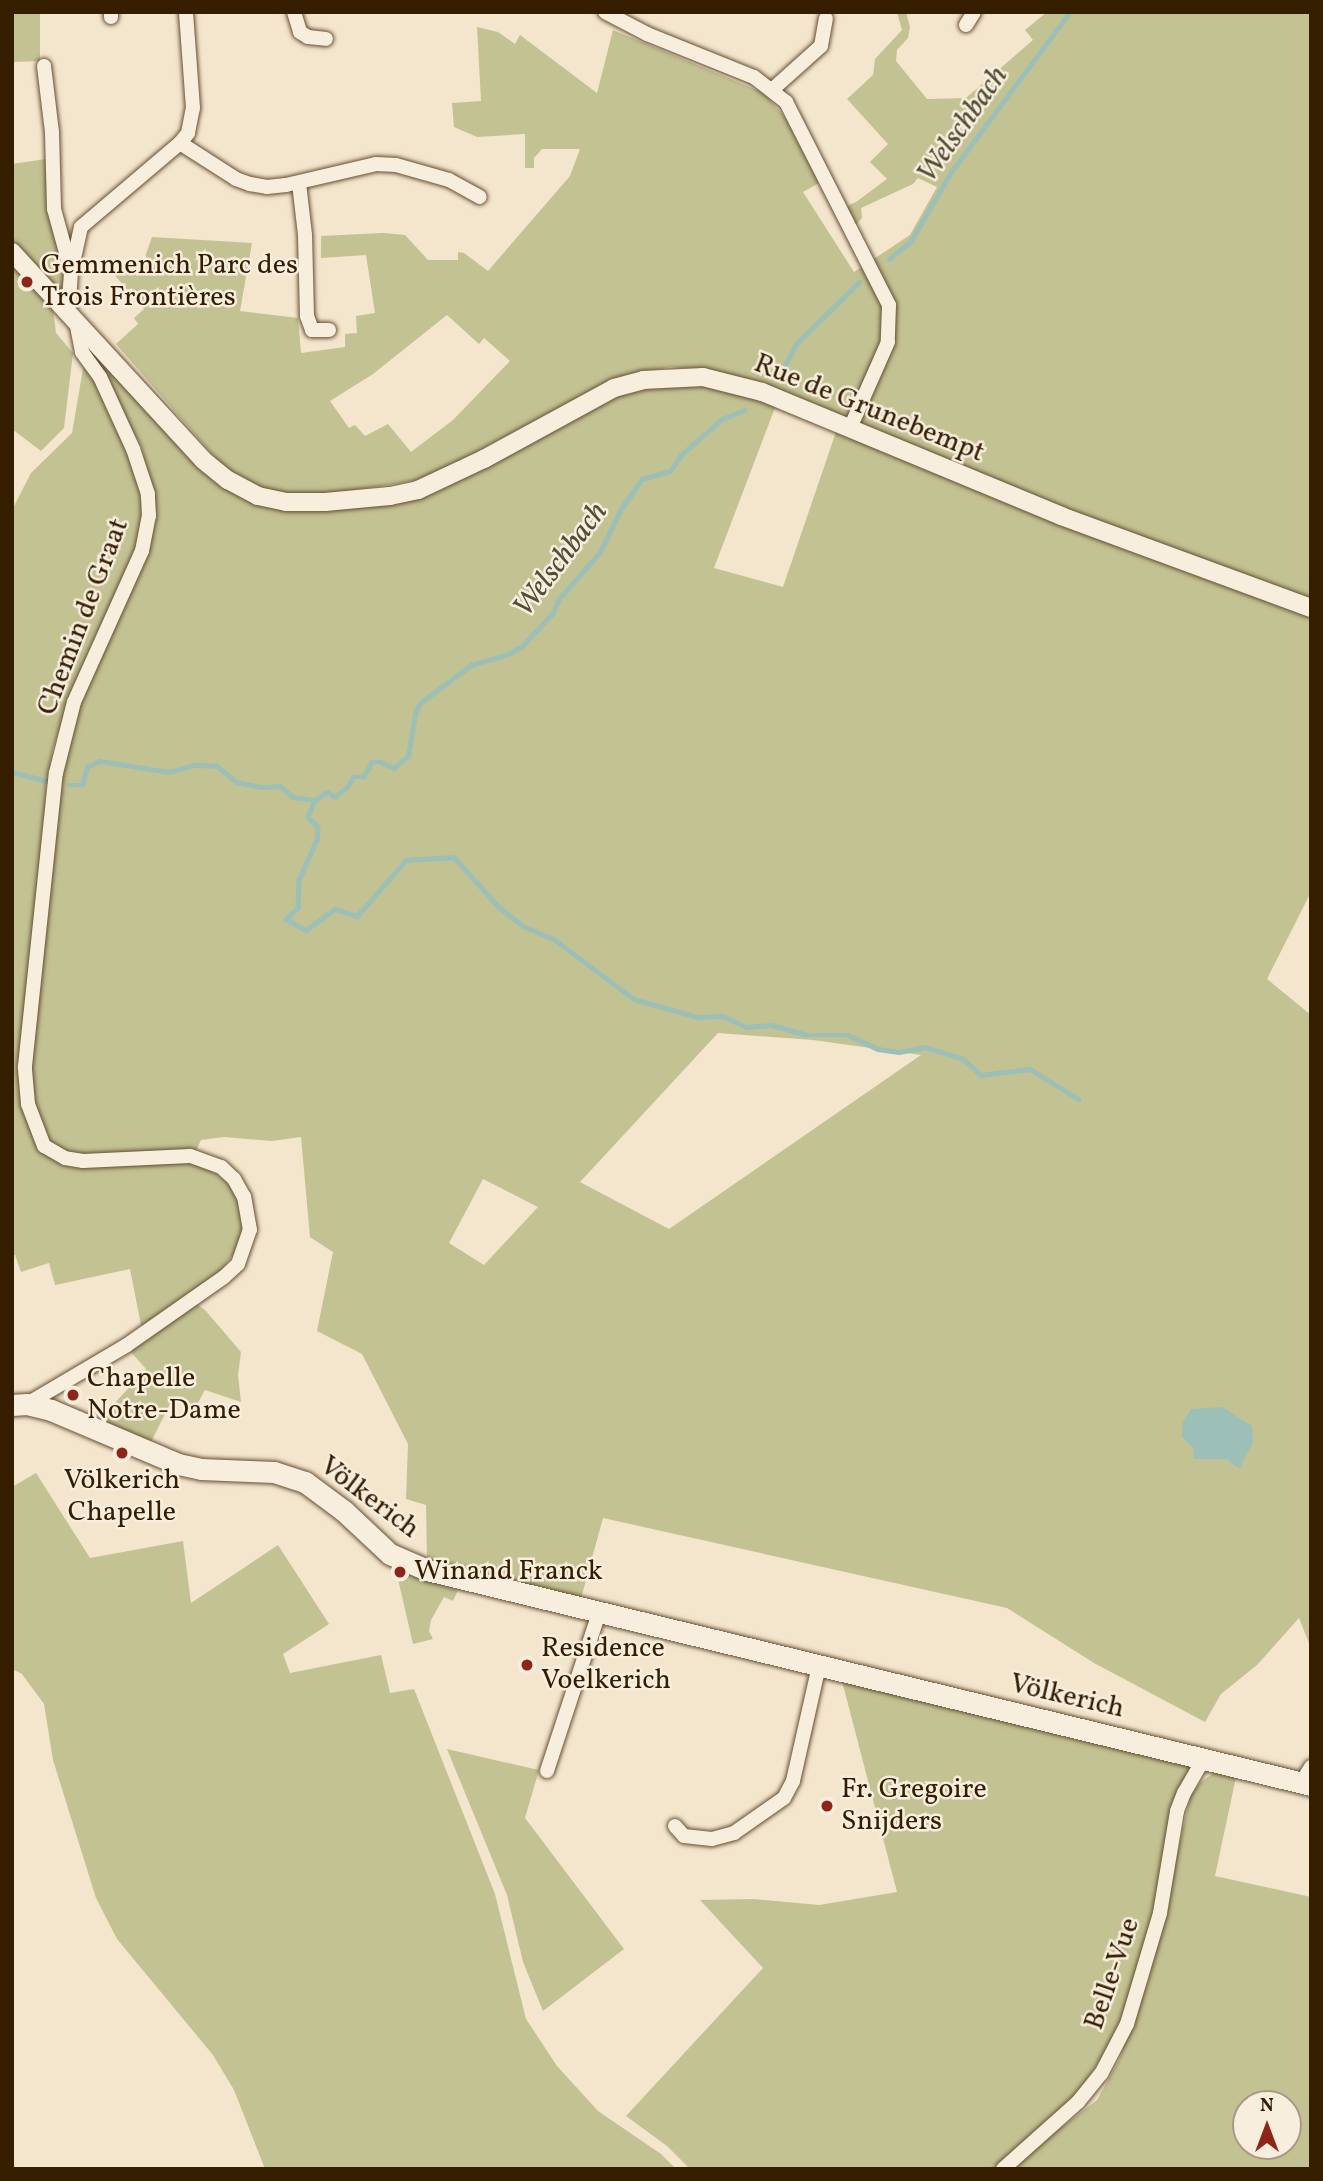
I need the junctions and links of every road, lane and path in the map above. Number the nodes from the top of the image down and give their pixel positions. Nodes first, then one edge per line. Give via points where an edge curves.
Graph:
1 (186, 12) edge
2 (294, 12) edge
3 (605, 12) edge
4 (826, 18) dead end
5 (326, 39) dead end
6 (44, 66) dead end
7 (773, 89) junction
8 (180, 144) junction
9 (299, 183) junction
10 (481, 197) dead end
11 (12, 252) edge
12 (71, 272) junction
13 (73, 320) junction
14 (329, 330) dead end
15 (850, 428) junction
16 (1311, 608) edge
17 (20, 1405) edge
18 (598, 1613) junction
19 (819, 1666) junction
20 (1203, 1759) junction
21 (547, 1770) dead end
22 (1308, 1778) edge
23 (675, 1826) dead end
24 (1003, 2169) edge

1 - 8 street via 193,108 192,122
2 - 5 street via 300,32
3 - 7 street
4 - 7 street via 821,46
6 - 12 street via 54,209
7 - 15 street via 786,102 889,305 888,342
8 - 9 street via 250,184
8 - 12 street via 81,227
9 - 10 street via 360,166 396,165 449,180
9 - 14 street via 307,316 312,330
11 - 13 street, Rue de Grunebempt
12 - 13 street
13 - 15 street, Rue de Grunebempt via 216,471 247,492 286,502 369,498 418,490 484,460 604,393 643,380 703,377 733,383
13 - 17 street, Chemin de Graat via 82,352 100,377 133,449 148,494 149,516 142,551 74,702 56,773 25,1066 28,1104 44,1146 65,1158 190,1156 220,1167 244,1197 250,1230 238,1264 224,1277 127,1345
15 - 16 street, Rue de Grunebempt via 1061,516
17 - 18 main road, Völkerich via 51,1410 178,1464 289,1475 323,1494 373,1541 407,1562
18 - 19 main road, Völkerich
18 - 21 street
19 - 20 main road, Völkerich
19 - 23 street via 793,1781 784,1798 734,1833 712,1839 684,1836
20 - 22 main road, Völkerich
20 - 24 street, Belle-Vue via 1177,1811 1160,1913 1127,2024 1101,2074 1078,2102

